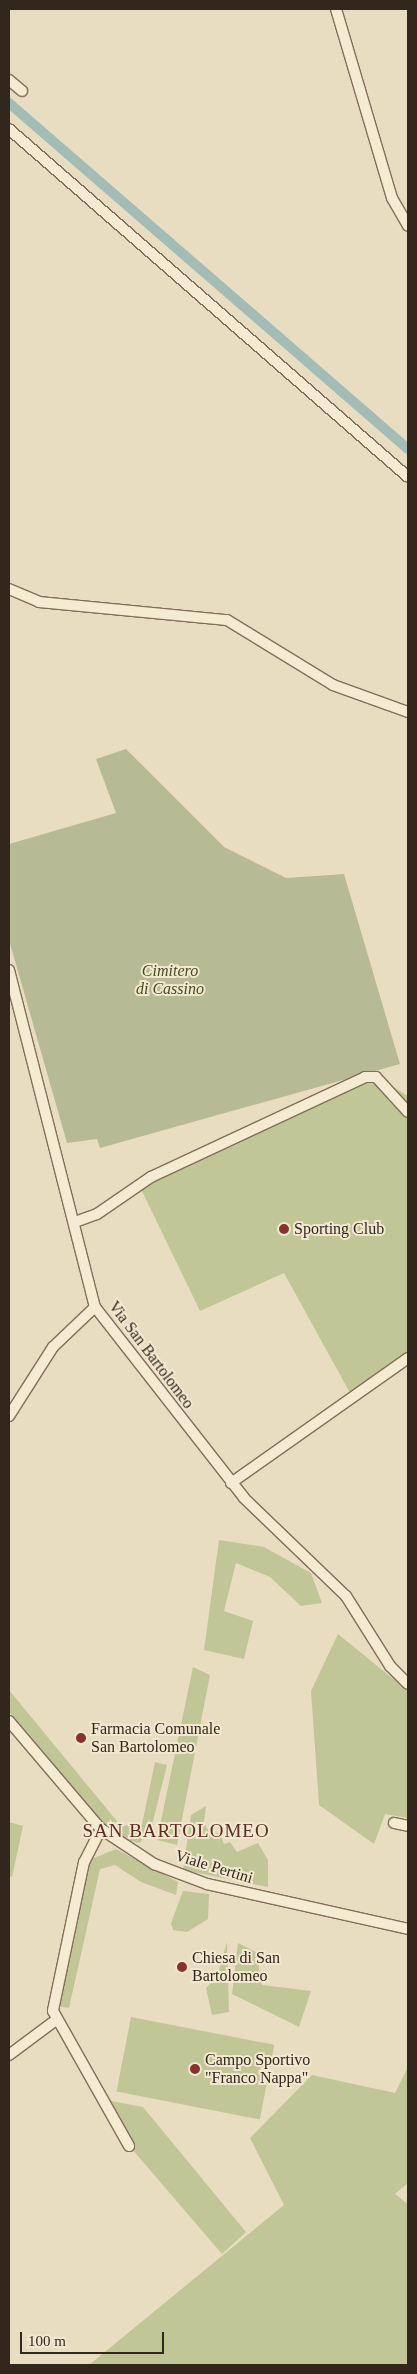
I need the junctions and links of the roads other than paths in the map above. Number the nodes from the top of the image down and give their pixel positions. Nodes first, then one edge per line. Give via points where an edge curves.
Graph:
1 (336, 9) edge
2 (9, 80) edge
3 (22, 91) dead end
4 (9, 129) edge
5 (408, 226) edge
6 (408, 477) edge
7 (9, 589) edge
8 (408, 712) edge
9 (9, 970) edge
10 (408, 1112) edge
11 (75, 1222) junction
12 (95, 1307) junction
13 (408, 1358) edge
14 (9, 1416) edge
15 (231, 1483) junction
16 (408, 1684) edge
17 (9, 1721) edge
18 (394, 1823) dead end
19 (408, 1826) edge
20 (101, 1829) junction
21 (408, 1929) edge
22 (56, 2020) junction
23 (9, 2055) edge
24 (130, 2146) dead end

1 - 5 street via 392,198
2 - 3 street
4 - 6 street
7 - 8 street via 39,602 227,620 333,685
9 - 11 street, Via San Bartolomeo
10 - 11 street via 376,1077 365,1077 151,1176 97,1214
11 - 12 street, Via San Bartolomeo via 82,1267
12 - 14 street via 53,1347
12 - 15 street, Via San Bartolomeo
13 - 15 street
15 - 16 street, Via San Bartolomeo via 346,1596 390,1666
17 - 20 street, Viale Pertini
18 - 19 street
20 - 21 street, Viale Pertini via 154,1864 207,1884
20 - 22 street via 84,1862 53,2011
22 - 23 street
22 - 24 street via 96,2080 107,2111

